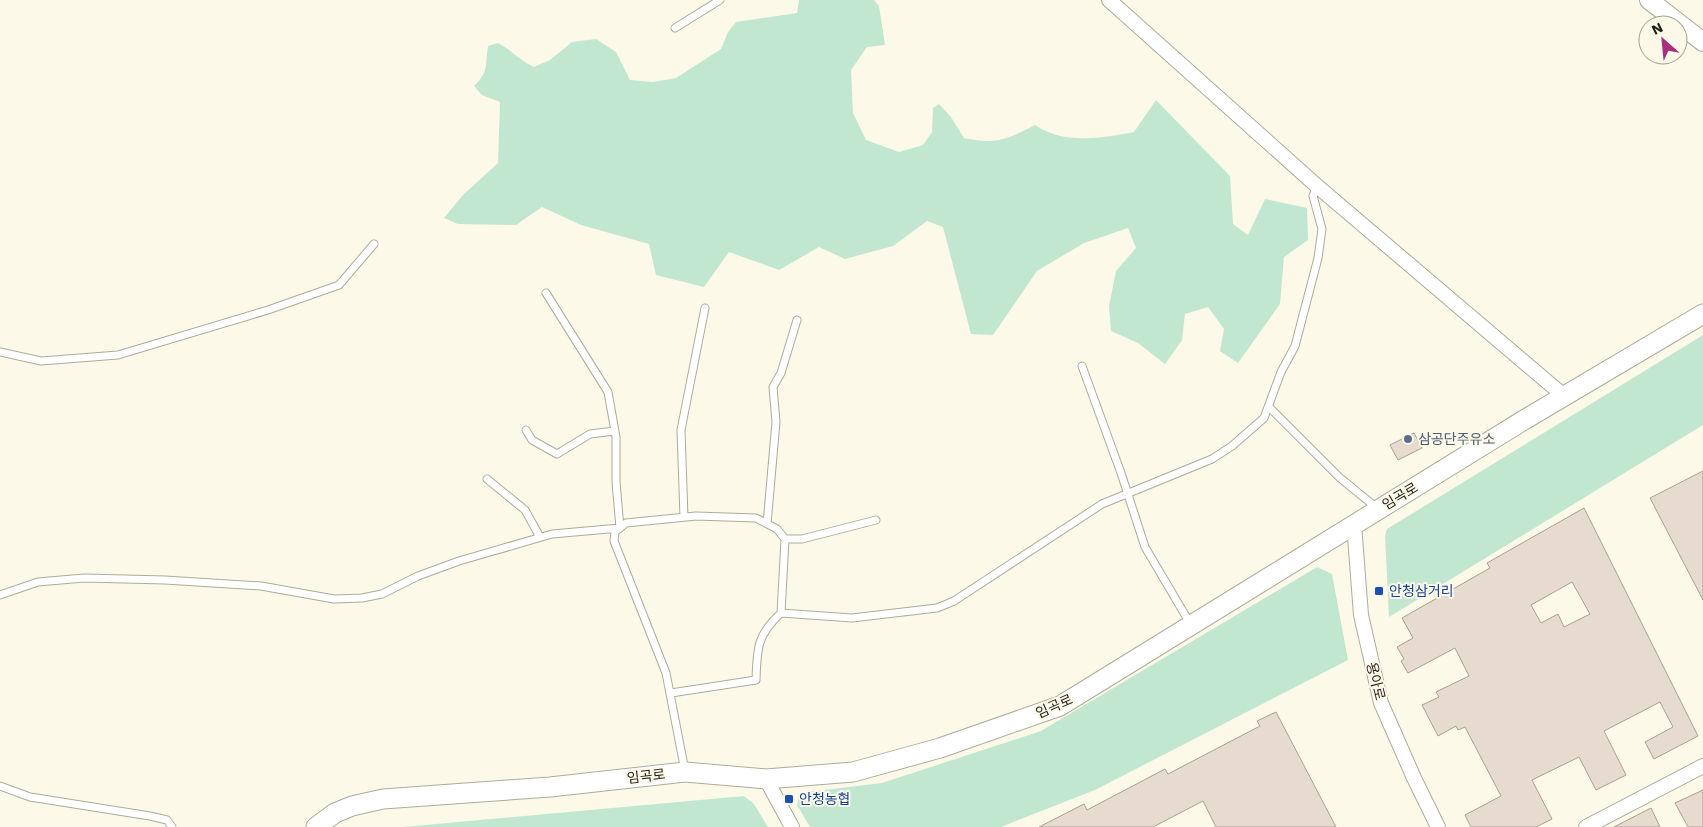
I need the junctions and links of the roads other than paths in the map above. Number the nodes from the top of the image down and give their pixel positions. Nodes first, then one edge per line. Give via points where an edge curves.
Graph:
1 (720, 0) edge
2 (1110, 0) edge
3 (1649, 0) edge
4 (675, 28) dead end
5 (1703, 42) edge
6 (1317, 186) junction
7 (374, 244) dead end
8 (546, 293) dead end
9 (706, 308) dead end
10 (1703, 314) edge
11 (797, 320) dead end
12 (0, 352) edge
13 (1082, 366) dead end
14 (1564, 396) junction
15 (1270, 407) junction
16 (526, 430) dead end
17 (615, 431) junction
18 (487, 479) dead end
19 (1127, 493) junction
20 (1378, 509) junction
21 (684, 517) junction
22 (876, 520) dead end
23 (767, 524) junction
24 (1354, 524) junction
25 (620, 528) junction
26 (540, 537) junction
27 (785, 539) junction
28 (0, 595) edge
29 (781, 613) junction
30 (1191, 626) junction
31 (671, 693) junction
32 (1703, 766) edge
33 (685, 772) junction
34 (766, 778) junction
35 (0, 786) edge
36 (172, 827) edge
37 (316, 827) edge
38 (792, 827) edge
39 (1438, 827) edge
40 (1586, 827) edge

1 - 4 lane
2 - 6 street
3 - 5 street
6 - 14 street
6 - 15 lane via 1313,196 1322,229 1318,258 1299,333 1276,383
7 - 12 lane via 339,285 126,353 41,361
8 - 17 lane via 608,392
9 - 21 lane via 681,430
10 - 14 main road, 임곡로
11 - 23 lane via 781,373 773,387 776,422
13 - 19 lane
14 - 20 main road, 임곡로
15 - 19 lane via 1253,428 1212,459
15 - 20 lane via 1333,471
16 - 17 lane via 532,440 556,454 590,434
17 - 25 lane
18 - 26 lane via 525,510
19 - 29 lane via 1066,525 954,601 937,608 852,618
19 - 30 lane via 1144,547
20 - 24 main road, 임곡로
21 - 23 lane via 756,518
21 - 25 lane via 626,523
22 - 27 lane via 802,539
23 - 27 lane via 777,529
24 - 30 main road, 임곡로
24 - 39 street, 용아로 via 1361,615 1381,703
25 - 26 lane
25 - 31 lane via 615,532 614,541
26 - 28 lane via 459,561 382,594 362,598 334,599 261,586 84,578 38,582
27 - 29 lane
29 - 31 lane via 760,638 756,680
30 - 34 main road, 임곡로 via 1060,706 940,748 853,772
31 - 33 lane
32 - 40 street
33 - 34 main road, 임곡로
33 - 37 main road, 임곡로 via 383,800 352,806 335,813
34 - 38 street
35 - 36 lane via 30,797 167,820

